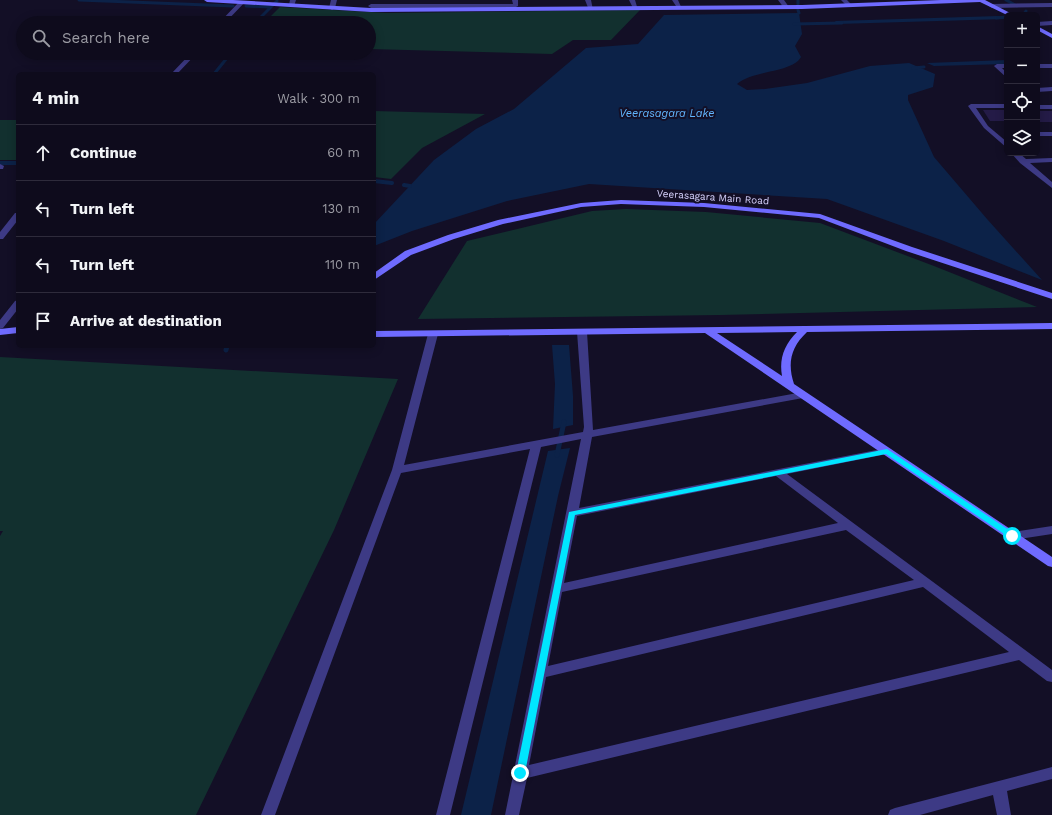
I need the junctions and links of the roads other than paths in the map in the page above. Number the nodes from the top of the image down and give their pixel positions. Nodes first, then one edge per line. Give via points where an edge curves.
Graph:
1 (207, 0) edge
2 (334, 0) edge
3 (374, 0) edge
4 (515, 0) edge
5 (588, 0) edge
6 (632, 0) edge
7 (675, 0) edge
8 (781, 0) edge
9 (844, 0) edge
10 (982, 0) edge
11 (242, 2) junction
12 (292, 3) edge
13 (426, 3) edge
14 (469, 3) edge
15 (848, 5) junction
16 (1052, 5) edge
17 (992, 6) junction
18 (786, 7) junction
19 (332, 8) junction
20 (371, 8) junction
21 (680, 8) junction
22 (591, 9) junction
23 (636, 9) junction
24 (1005, 12) edge
25 (229, 16) edge
26 (1052, 23) edge
27 (1040, 24) edge
28 (1040, 30) edge
29 (1052, 36) edge
30 (187, 60) edge
31 (1004, 66) edge
32 (1040, 66) edge
33 (1052, 66) edge
34 (176, 72) edge
35 (1004, 73) edge
36 (1052, 89) edge
37 (1040, 90) edge
38 (1004, 106) edge
39 (1040, 107) edge
40 (1052, 107) edge
41 (1040, 134) edge
42 (1052, 134) edge
43 (1004, 135) edge
44 (996, 136) junction
45 (1004, 143) edge
46 (1018, 156) edge
47 (1023, 160) junction
48 (1052, 160) edge
49 (1052, 186) edge
50 (16, 217) edge
51 (0, 237) edge
52 (376, 276) edge
53 (1052, 296) edge
54 (16, 305) edge
55 (0, 326) edge
56 (1052, 326) edge
57 (805, 329) junction
58 (16, 330) edge
59 (707, 330) junction
60 (0, 332) edge
61 (582, 332) junction
62 (376, 334) edge
63 (433, 334) junction
64 (790, 386) junction
65 (803, 395) junction
66 (587, 435) junction
67 (542, 443) junction
68 (887, 451) junction
69 (397, 470) junction
70 (777, 472) junction
71 (572, 513) junction
72 (848, 525) junction
73 (1052, 530) edge
74 (1012, 536) junction
75 (1052, 562) edge
76 (925, 582) junction
77 (557, 589) junction
78 (1022, 654) junction
79 (540, 673) junction
80 (1052, 677) edge
81 (520, 773) junction
82 (1052, 773) edge
83 (999, 788) junction
84 (268, 815) edge
85 (442, 815) edge
86 (512, 815) edge
87 (895, 815) edge
88 (1004, 815) edge

1 - 11 street
2 - 19 street
3 - 20 street
4 - 14 street via 514,6
5 - 22 street
6 - 23 street
7 - 21 street
8 - 18 street
9 - 15 street
10 - 15 street
10 - 17 street
11 - 12 street
11 - 25 street
12 - 19 street
13 - 14 street
13 - 20 street
15 - 18 street
16 - 17 street
17 - 24 street
18 - 21 street
19 - 20 street
20 - 22 street
21 - 23 street
22 - 23 street
26 - 27 street
28 - 29 street
30 - 34 street
31 - 35 street via 997,66
32 - 33 street
36 - 37 street
38 - 44 street via 971,106
39 - 40 street
41 - 42 street
43 - 44 street
44 - 45 street
46 - 47 street
47 - 48 street
47 - 49 street
50 - 51 street
52 - 53 street, Veerasagara Main Road via 408,253 451,237 501,222 582,205 621,202 704,205 820,216 909,249
54 - 55 street
56 - 57 street
57 - 59 street
57 - 64 street via 793,341 787,354 785,369
58 - 60 street
59 - 61 street
59 - 64 street
61 - 63 street
61 - 66 street
62 - 63 street
63 - 69 street
64 - 65 street
65 - 66 street
65 - 68 street
66 - 67 street
66 - 71 street
67 - 69 street
67 - 85 street
68 - 70 street
68 - 74 street
69 - 84 street
70 - 71 street
70 - 72 street
71 - 77 street
72 - 76 street
72 - 77 street
73 - 74 street
74 - 75 street
76 - 78 street
76 - 79 street
77 - 79 street
78 - 80 street
78 - 81 street
79 - 81 street
81 - 86 street
82 - 83 street
83 - 87 street
83 - 88 street

